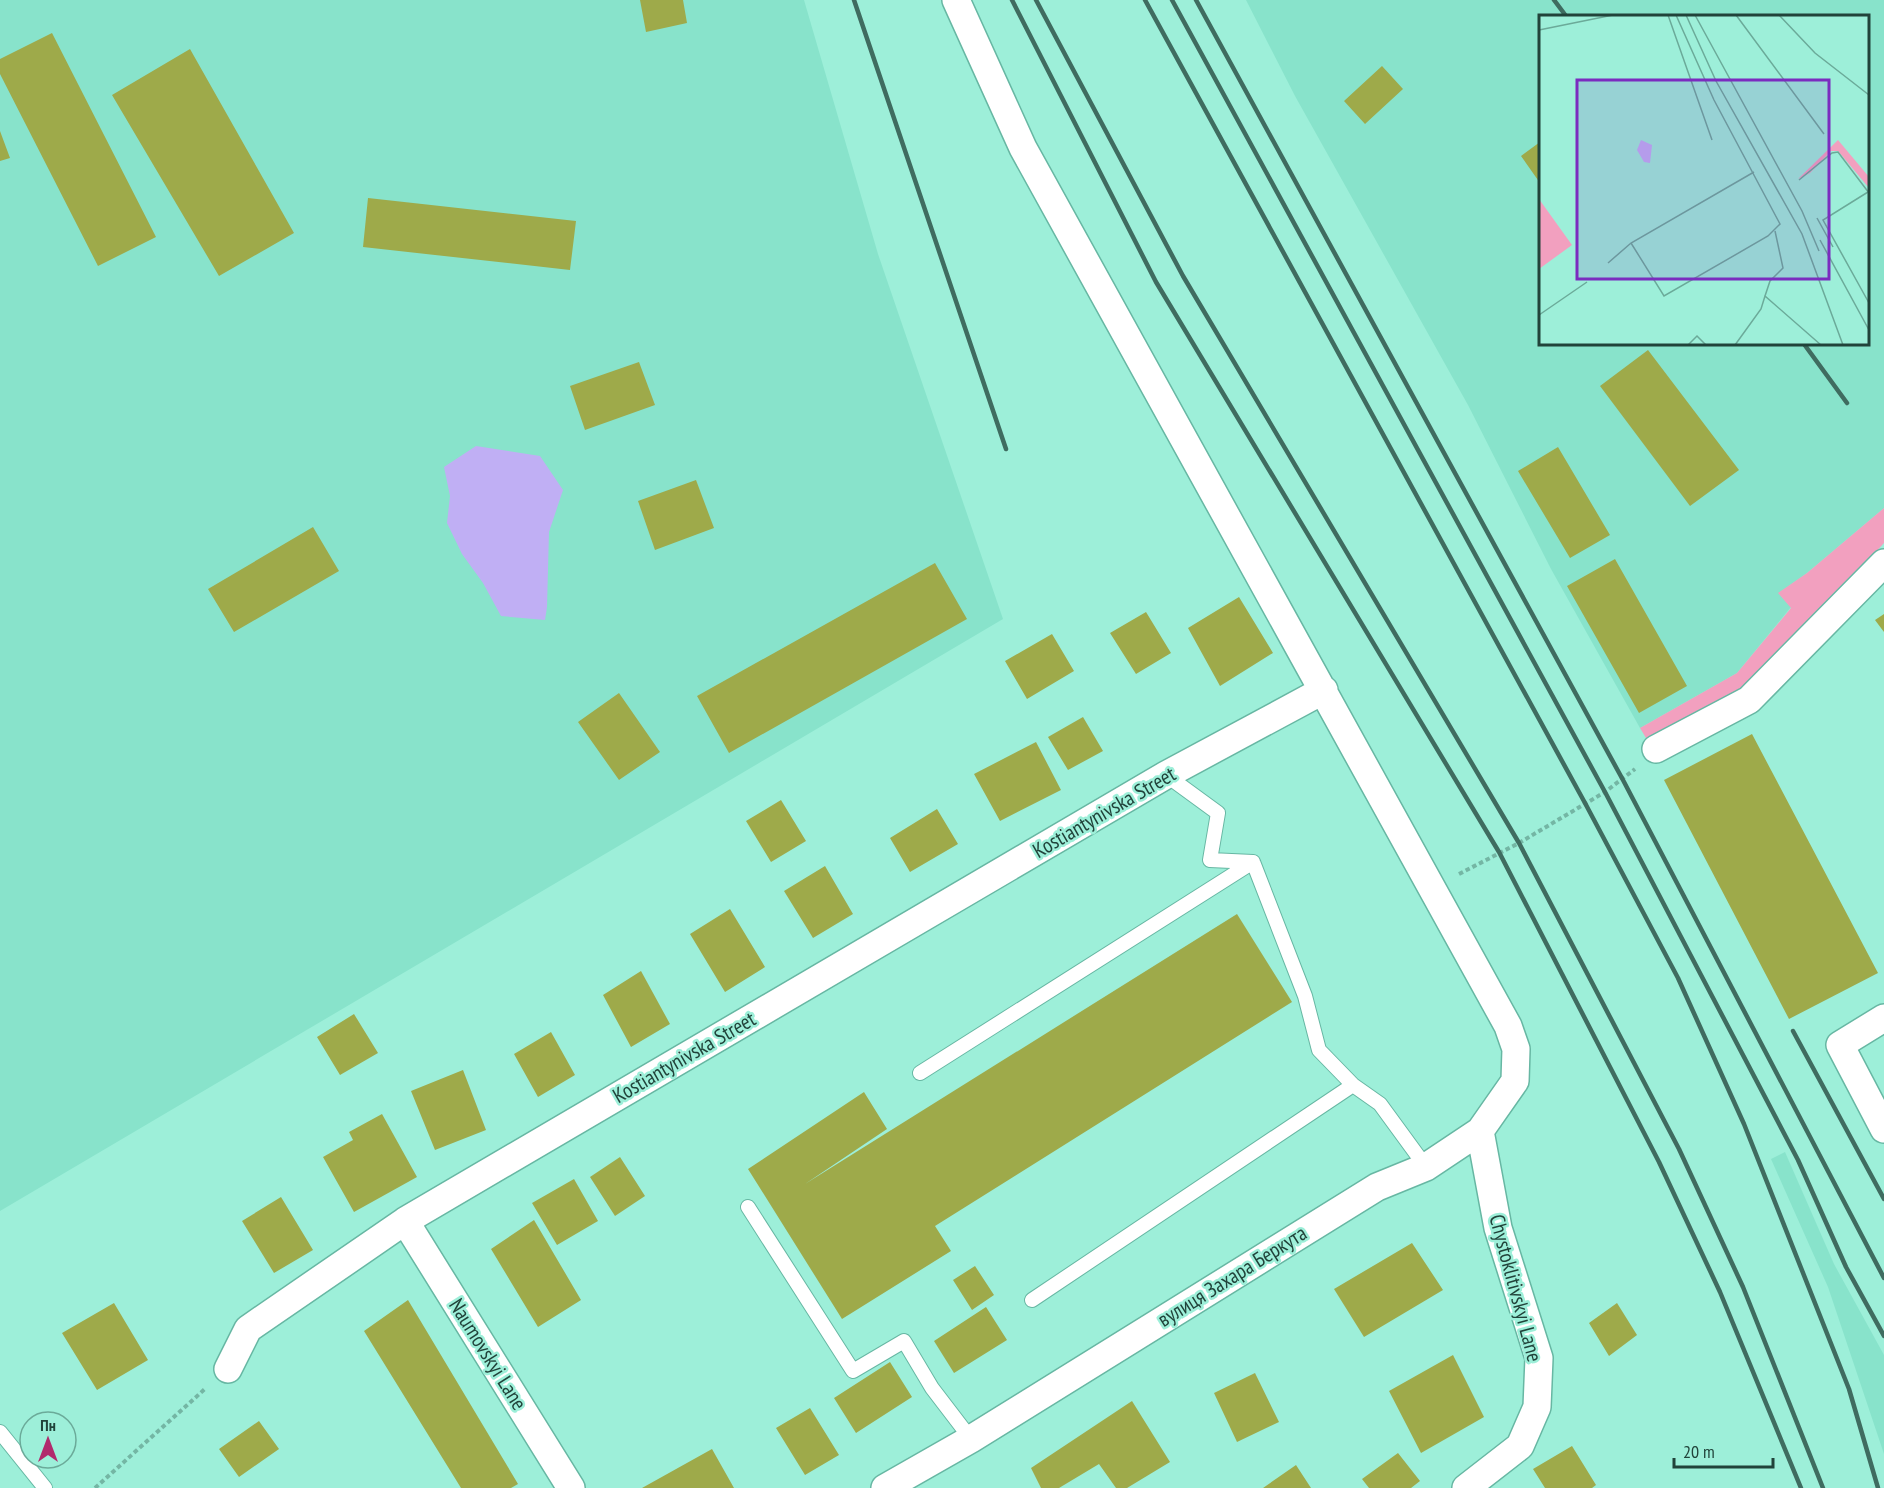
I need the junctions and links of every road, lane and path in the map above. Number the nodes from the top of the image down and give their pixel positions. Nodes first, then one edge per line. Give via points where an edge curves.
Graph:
1 (956, 0) edge
2 (1884, 563) edge
3 (1324, 690) junction
4 (1656, 749) joint
5 (1166, 775) junction
6 (1253, 862) junction
7 (1432, 889) junction
8 (1884, 1018) edge
9 (920, 1073) dead end
10 (1353, 1085) junction
11 (1884, 1129) edge
12 (1480, 1131) junction
13 (1426, 1167) junction
14 (748, 1207) dead end
15 (405, 1221) junction
16 (1032, 1300) dead end
17 (228, 1369) joint
18 (0, 1432) edge
19 (971, 1439) junction
20 (45, 1488) edge
21 (95, 1488) edge
22 (571, 1488) edge
23 (885, 1488) edge
24 (1466, 1488) edge

1 - 3 street, вулиця Захара Беркута via 1023,147
2 - 4 street via 1749,700
3 - 5 street, Kostiantynivska Street
3 - 7 street, вулиця Захара Беркута
4 - 7 path via 1605,792
5 - 6 lane via 1218,813 1210,860
5 - 15 street, Kostiantynivska Street
6 - 9 lane
6 - 10 lane via 1305,996 1319,1050
7 - 12 street, вулиця Захара Беркута via 1508,1026 1516,1049 1515,1081
8 - 11 street via 1840,1045
10 - 13 lane via 1380,1104
10 - 16 lane
12 - 13 street, вулиця Захара Беркута
12 - 24 street, Chystoklitivskyi Lane via 1498,1228 1539,1358 1537,1407 1520,1446
13 - 19 street, вулиця Захара Беркута via 1377,1187
14 - 19 lane via 853,1371 904,1341 932,1388
15 - 17 street, Kostiantynivska Street via 248,1329
15 - 22 street, Naumovskyi Lane
17 - 21 path
18 - 20 lane
19 - 23 street, вулиця Захара Беркута

